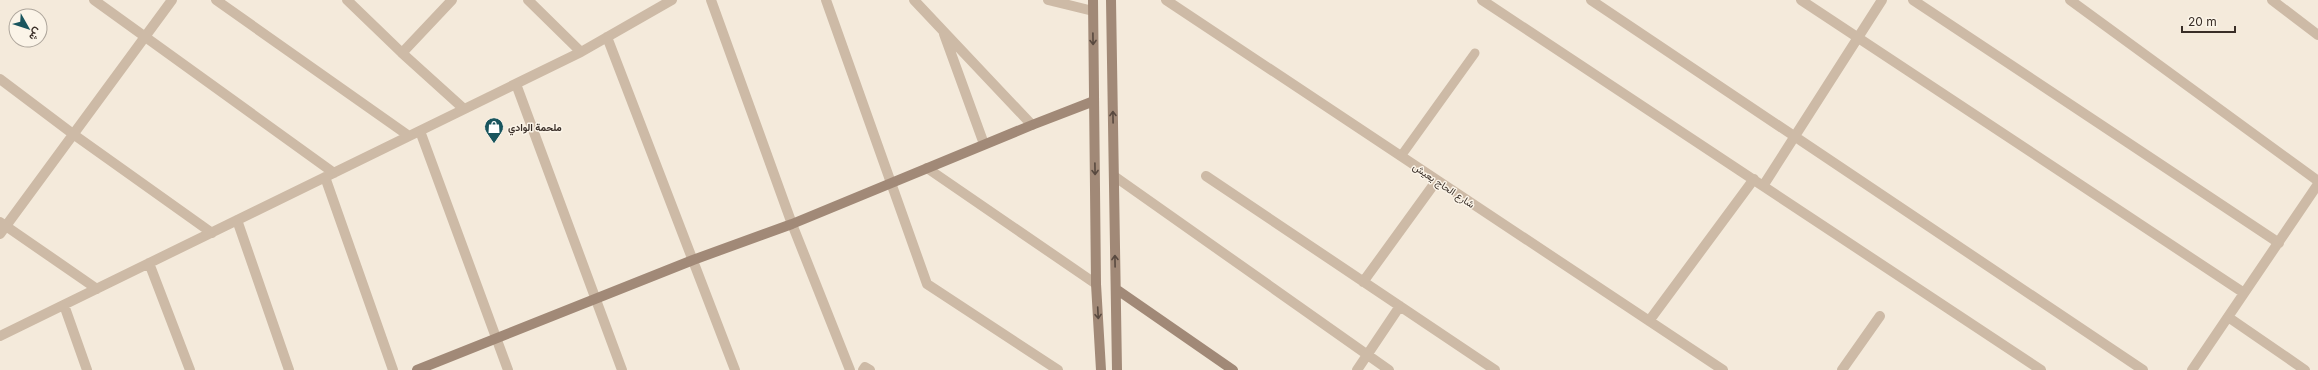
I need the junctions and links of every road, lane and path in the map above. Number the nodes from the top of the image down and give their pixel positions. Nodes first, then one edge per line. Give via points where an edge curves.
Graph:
1 (94, 0) edge
2 (172, 0) edge
3 (216, 0) edge
4 (348, 0) edge
5 (452, 0) edge
6 (528, 0) edge
7 (672, 0) edge
8 (711, 0) edge
9 (826, 0) edge
10 (914, 0) edge
11 (1048, 0) edge
12 (1093, 0) edge
13 (1111, 0) edge
14 (1166, 0) edge
15 (1482, 0) edge
16 (1591, 0) edge
17 (1801, 0) edge
18 (1882, 0) edge
19 (1913, 0) edge
20 (2070, 0) edge
21 (2272, 0) edge
22 (1093, 11) junction
23 (942, 30) junction
24 (2318, 35) edge
25 (607, 37) junction
26 (144, 38) junction
27 (1858, 38) junction
28 (580, 52) junction
29 (1475, 52) dead end
30 (402, 53) junction
31 (0, 79) edge
32 (516, 84) junction
33 (1094, 101) junction
34 (464, 109) junction
35 (1032, 124) junction
36 (420, 131) junction
37 (73, 134) junction
38 (409, 136) junction
39 (1795, 136) junction
40 (984, 144) junction
41 (1401, 156) junction
42 (927, 168) junction
43 (330, 175) junction
44 (1114, 176) junction
45 (1206, 176) dead end
46 (1754, 179) junction
47 (1437, 180) junction
48 (2318, 181) edge
49 (892, 183) junction
50 (2318, 184) edge
51 (1763, 186) junction
52 (237, 220) junction
53 (792, 224) junction
54 (2, 227) edge
55 (212, 233) junction
56 (2279, 242) junction
57 (693, 260) junction
58 (149, 264) junction
59 (1363, 282) junction
60 (1096, 284) junction
61 (97, 289) junction
62 (1116, 289) junction
63 (2244, 293) junction
64 (595, 300) junction
65 (64, 305) junction
66 (1400, 306) junction
67 (1880, 316) dead end
68 (2228, 317) junction
69 (1649, 321) junction
70 (0, 336) edge
71 (496, 339) junction
72 (1367, 355) junction
73 (87, 370) edge
74 (190, 370) edge
75 (289, 370) edge
76 (393, 370) edge
77 (417, 370) edge
78 (508, 370) edge
79 (622, 370) edge
80 (735, 370) edge
81 (850, 370) edge
82 (863, 370) edge
83 (870, 370) edge
84 (1058, 370) edge
85 (1101, 370) edge
86 (1117, 370) edge
87 (1233, 370) edge
88 (1357, 370) edge
89 (1389, 370) edge
90 (1495, 370) edge
91 (1723, 370) edge
92 (1842, 370) edge
93 (2041, 370) edge
94 (2143, 370) edge
95 (2192, 370) edge
96 (2305, 370) edge

1 - 26 street
2 - 26 street
3 - 38 street
4 - 30 street
5 - 30 street
6 - 28 street
7 - 25 street
8 - 53 street
9 - 49 street
10 - 23 street
11 - 22 street
12 - 22 main road
44 -> 13 main road
14 - 41 street, شارع الحاج يعيش
15 - 46 street
16 - 39 street
17 - 27 street
18 - 27 street
19 - 56 street
20 - 48 street
21 - 24 street
22 -> 33 main road
23 - 35 street
23 - 40 street
25 - 28 street
25 - 57 street
26 - 37 street
26 - 43 street
27 - 39 street
27 - 63 street
28 - 32 street
29 - 41 lane
30 - 34 street
31 - 37 street
32 - 34 street
32 - 64 street
33 - 35 main road
33 -> 60 main road
34 - 36 street
35 - 40 main road
36 - 38 street
36 - 71 street
37 - 54 street
37 - 55 street
38 - 43 street
39 - 51 street
39 - 94 street
40 - 42 main road
41 - 47 street, شارع الحاج يعيش
42 - 49 main road
42 - 60 street
43 - 52 street
43 - 76 street
62 -> 44 main road
44 - 72 street
45 - 59 street
46 - 51 street
46 - 69 street
47 - 59 street
47 - 69 street, شارع الحاج يعيش
49 - 53 main road
49 - 84 street via 927,284
50 - 56 street
51 - 93 street
52 - 55 street
52 - 75 street
53 - 57 main road
53 - 81 street
54 - 61 street
55 - 58 street
56 - 63 street
57 - 64 main road
57 - 80 street
58 - 61 street
58 - 74 street
59 - 66 street
60 -> 85 main road
61 - 65 street
62 - 86 main road
62 - 87 main road
63 - 68 street
64 - 71 main road
64 - 79 street
65 - 70 street
65 - 73 street
66 - 72 street
66 - 90 street
67 - 92 street
68 - 95 street
68 - 96 street
69 - 91 street, شارع الحاج يعيش
71 - 77 main road
71 - 78 street
72 - 88 street
72 - 89 street
82 - 83 street via 865,367

